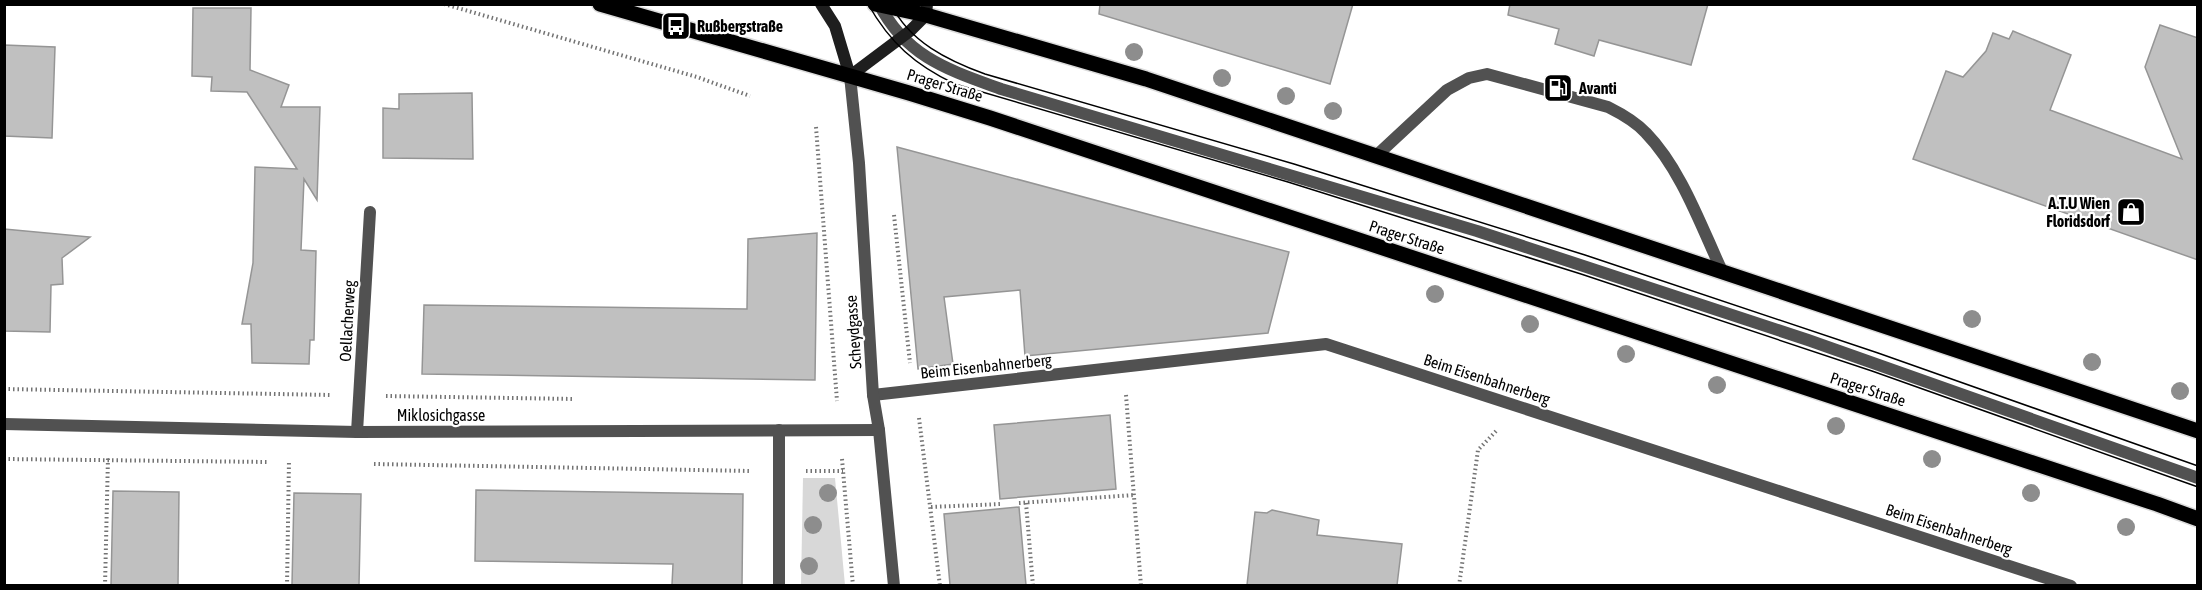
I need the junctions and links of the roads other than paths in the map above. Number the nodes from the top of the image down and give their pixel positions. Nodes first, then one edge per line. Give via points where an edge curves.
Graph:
1 (600, 4) edge
2 (821, 4) edge
3 (878, 5) edge
4 (926, 10) edge
5 (902, 37) junction
6 (850, 76) junction
7 (1376, 156) junction
8 (369, 212) dead end
9 (1722, 271) junction
10 (873, 395) junction
11 (4, 424) edge
12 (779, 430) junction
13 (879, 430) junction
14 (2198, 431) edge
15 (357, 432) junction
16 (2198, 478) edge
17 (2198, 519) edge
18 (779, 585) edge
19 (894, 585) edge
20 (2071, 585) edge

1 - 6 main road, Prager Straße
2 - 6 street via 835,26
3 - 4 main road
3 - 5 street
4 - 5 street
4 - 7 main road
5 - 6 street
5 - 16 street via 947,70 1488,234 1808,340
6 - 10 street, Scheydgasse
6 - 17 main road, Prager Straße via 990,118
7 - 9 main road
7 - 9 street via 1447,90 1469,78 1487,75 1608,107 1645,131 1664,153
8 - 15 street, Oellacherweg
9 - 14 main road
10 - 13 street, Scheydgasse
10 - 20 street, Beim Eisenbahnerberg via 1326,344
11 - 15 street, Miklosichgasse
12 - 13 street, Miklosichgasse
12 - 15 street, Miklosichgasse
12 - 18 street
13 - 19 street, Scheydgasse

